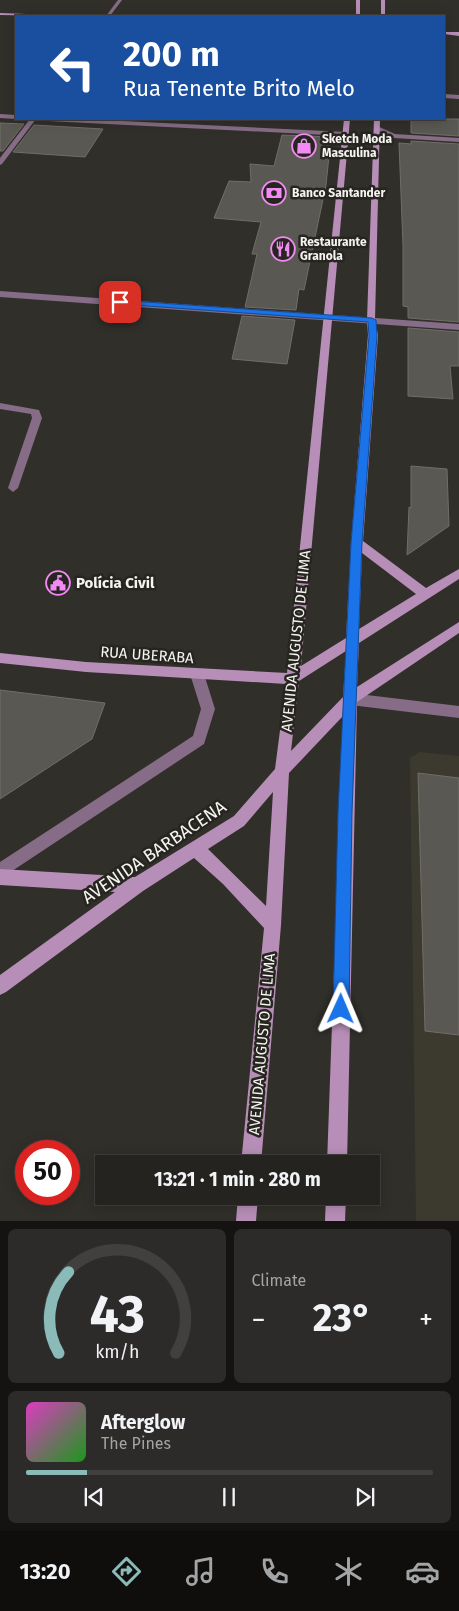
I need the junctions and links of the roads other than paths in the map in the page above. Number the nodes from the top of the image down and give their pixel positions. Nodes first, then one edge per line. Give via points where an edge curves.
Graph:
1 (120, 0) edge
2 (358, 0) edge
3 (383, 0) edge
4 (0, 14) edge
5 (26, 15) edge
6 (109, 15) edge
7 (358, 15) edge
8 (383, 15) edge
9 (445, 33) edge
10 (459, 34) edge
11 (445, 96) edge
12 (459, 97) edge
13 (0, 116) edge
14 (15, 117) edge
15 (32, 120) edge
16 (68, 120) edge
17 (347, 120) edge
18 (377, 124) edge
19 (346, 134) junction
20 (459, 140) edge
21 (0, 163) edge
22 (0, 294) edge
23 (329, 317) junction
24 (372, 320) junction
25 (459, 327) edge
26 (0, 406) edge
27 (13, 488) dead end
28 (356, 543) junction
29 (459, 573) edge
30 (426, 596) junction
31 (459, 627) edge
32 (353, 639) junction
33 (0, 658) edge
34 (197, 674) junction
35 (291, 679) junction
36 (350, 699) junction
37 (459, 712) edge
38 (282, 771) junction
39 (195, 848) junction
40 (0, 871) edge
41 (0, 877) edge
42 (137, 885) junction
43 (273, 925) junction
44 (0, 986) edge
45 (252, 1155) edge
46 (337, 1155) edge
47 (247, 1205) edge
48 (336, 1205) edge
49 (246, 1221) edge
50 (335, 1221) edge

1 - 6 street
2 - 7 main road
3 - 8 main road
4 - 5 main road
9 - 10 main road
11 - 12 street
13 - 14 street
15 - 21 street
16 - 19 street
17 - 19 main road, AVENIDA AUGUSTO DE LIMA
18 - 20 street via 394,136
18 - 24 main road
19 - 23 main road, AVENIDA AUGUSTO DE LIMA
22 - 23 street
23 - 24 street
23 - 35 main road, AVENIDA AUGUSTO DE LIMA via 300,619
24 - 25 street
24 - 28 main road
26 - 27 street via 35,412 37,418
28 - 30 main road
28 - 32 main road
29 - 30 main road
30 - 32 main road
31 - 36 main road, AVENIDA BARBACENA
32 - 35 main road
32 - 36 main road
33 - 34 main road, RUA UBERABA
34 - 35 main road, RUA UBERABA
34 - 40 street via 208,709 200,740
35 - 38 main road, AVENIDA AUGUSTO DE LIMA
36 - 37 street
36 - 38 main road, AVENIDA BARBACENA
36 - 46 main road
38 - 39 main road, AVENIDA BARBACENA via 239,821
38 - 43 main road, AVENIDA AUGUSTO DE LIMA
39 - 42 main road, AVENIDA BARBACENA
39 - 43 main road
41 - 42 main road
42 - 44 main road, AVENIDA BARBACENA
43 - 45 main road, AVENIDA AUGUSTO DE LIMA
47 - 49 main road
48 - 50 main road

